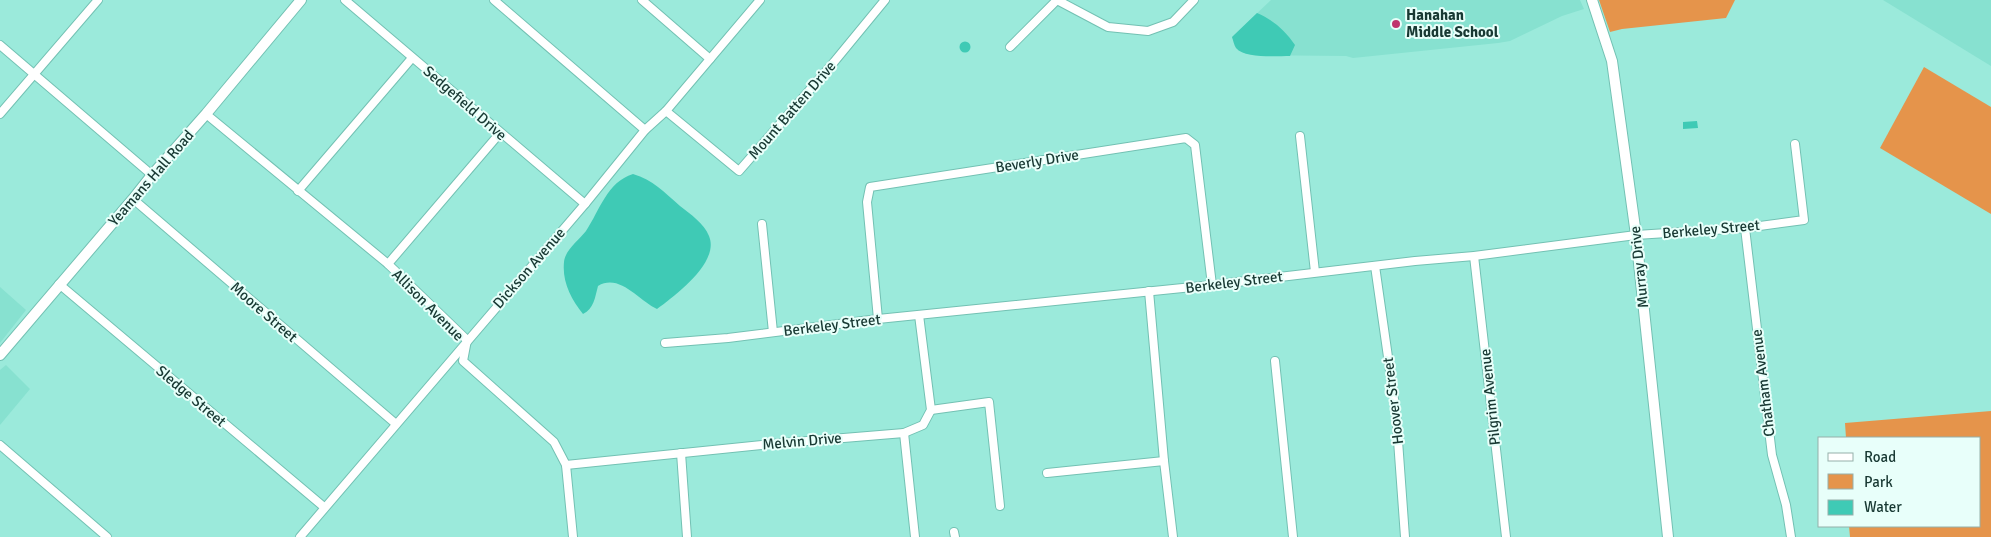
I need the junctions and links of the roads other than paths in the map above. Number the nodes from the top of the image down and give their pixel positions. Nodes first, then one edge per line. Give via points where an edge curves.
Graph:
1 (98, 0) edge
2 (301, 0) edge
3 (345, 0) edge
4 (494, 0) edge
5 (642, 0) edge
6 (760, 0) edge
7 (885, 0) edge
8 (1057, 0) edge
9 (1194, 0) edge
10 (1592, 0) edge
11 (0, 44) edge
12 (1010, 47) dead end
13 (412, 58) junction
14 (710, 59) junction
15 (36, 74) junction
16 (666, 111) junction
17 (0, 114) edge
18 (206, 114) junction
19 (645, 130) junction
20 (500, 133) junction
21 (1300, 136) dead end
22 (1795, 144) dead end
23 (152, 174) junction
24 (298, 191) junction
25 (133, 199) junction
26 (585, 204) junction
27 (762, 224) dead end
28 (1745, 228) junction
29 (1636, 235) junction
30 (1474, 256) junction
31 (388, 264) junction
32 (1375, 266) junction
33 (1315, 272) junction
34 (58, 284) junction
35 (1212, 285) junction
36 (1149, 291) junction
37 (919, 315) junction
38 (878, 319) junction
39 (772, 332) junction
40 (467, 340) junction
41 (665, 343) dead end
42 (0, 355) edge
43 (1275, 361) dead end
44 (931, 410) junction
45 (396, 424) junction
46 (904, 433) junction
47 (0, 444) edge
48 (681, 453) junction
49 (1164, 461) junction
50 (566, 465) junction
51 (1046, 473) dead end
52 (1000, 506) dead end
53 (324, 507) junction
54 (108, 537) edge
55 (300, 537) edge
56 (573, 537) edge
57 (687, 537) edge
58 (915, 537) edge
59 (1173, 537) edge
60 (1293, 537) edge
61 (1405, 537) edge
62 (1506, 537) edge
63 (1668, 537) edge
64 (1791, 537) edge

1 - 15 street
2 - 18 street, Yeamans Hall Road
3 - 13 street, Sedgefield Drive
4 - 19 street
5 - 14 street
6 - 14 street, Dickson Avenue
7 - 16 street, Mount Batten Drive via 739,171
8 - 9 street via 1108,27 1148,31 1173,22
8 - 12 street
10 - 29 street, Murray Drive via 1612,61
11 - 15 street
13 - 20 street, Sedgefield Drive
13 - 24 street
14 - 16 street, Dickson Avenue
15 - 17 street
15 - 23 street
16 - 19 street, Dickson Avenue
18 - 23 street, Yeamans Hall Road
18 - 24 street, Allison Avenue
19 - 26 street, Dickson Avenue
20 - 26 street, Sedgefield Drive
20 - 31 street
21 - 33 street
22 - 28 street, Berkeley Street via 1804,220
23 - 25 street, Yeamans Hall Road
24 - 31 street, Allison Avenue
25 - 34 street, Yeamans Hall Road
25 - 45 street, Moore Street
26 - 40 street, Dickson Avenue
27 - 39 street
28 - 29 street, Berkeley Street
28 - 64 street, Chatham Avenue via 1772,455
29 - 30 street, Berkeley Street
29 - 63 street, Murray Drive
30 - 32 street, Berkeley Street
30 - 62 street, Pilgrim Avenue
31 - 40 street, Allison Avenue
32 - 33 street, Berkeley Street
32 - 61 street, Hoover Street via 1396,413
33 - 35 street, Berkeley Street
34 - 42 street, Yeamans Hall Road
34 - 53 street, Sledge Street
35 - 36 street, Berkeley Street
35 - 38 street, Beverly Drive via 1195,145 1186,138 870,187 867,202
36 - 37 street, Berkeley Street
36 - 49 street
37 - 38 street, Berkeley Street
37 - 44 street
38 - 39 street, Berkeley Street
39 - 41 street, Berkeley Street
40 - 45 street, Dickson Avenue
40 - 50 street, Allison Avenue via 464,361 554,442
43 - 60 street
44 - 46 street, Melvin Drive via 923,425
44 - 52 street via 989,402
45 - 53 street, Dickson Avenue
46 - 48 street, Melvin Drive
46 - 58 street
47 - 54 street
48 - 50 street, Melvin Drive
48 - 57 street
49 - 51 street
49 - 59 street
50 - 56 street, Allison Avenue
53 - 55 street, Dickson Avenue

